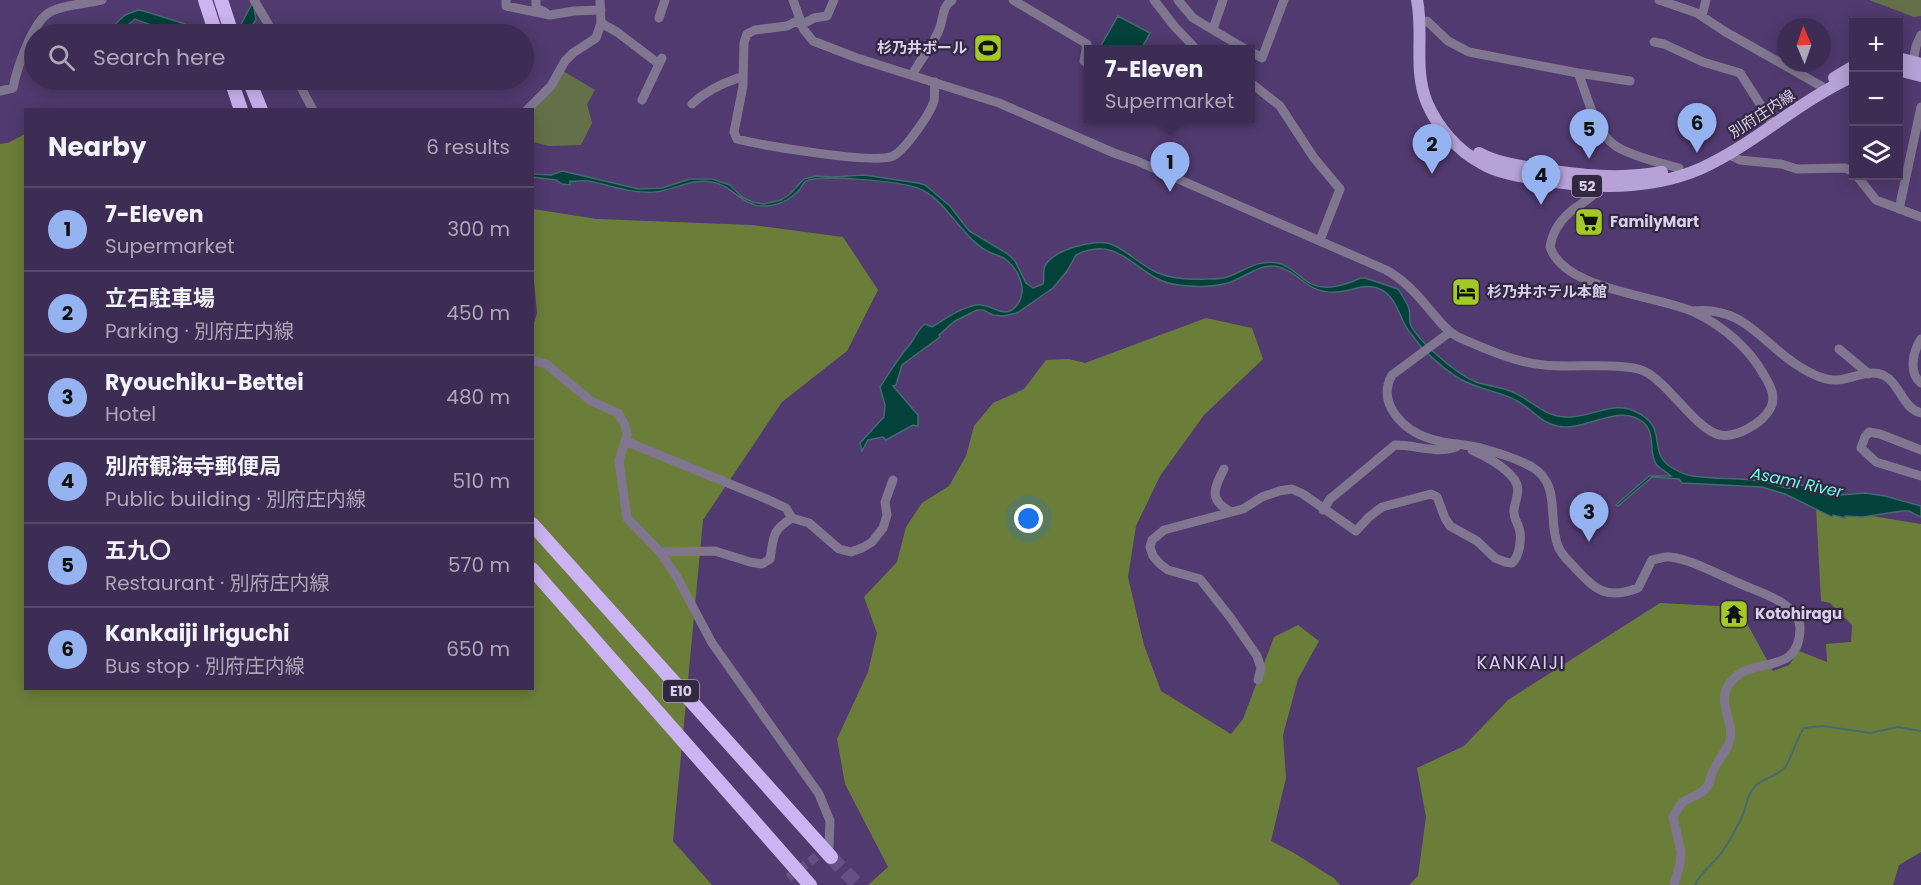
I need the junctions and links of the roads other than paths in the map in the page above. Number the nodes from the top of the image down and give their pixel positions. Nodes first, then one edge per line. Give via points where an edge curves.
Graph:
1 (102, 0) edge
2 (205, 0) edge
3 (221, 0) edge
4 (254, 0) edge
5 (506, 0) edge
6 (536, 0) edge
7 (581, 0) edge
8 (665, 0) edge
9 (793, 0) edge
10 (834, 0) edge
11 (952, 0) edge
12 (1013, 0) edge
13 (1154, 0) edge
14 (1178, 0) edge
15 (1223, 0) edge
16 (1284, 0) edge
17 (1416, 0) edge
18 (1425, 0) edge
19 (1659, 0) edge
20 (1706, 0) edge
21 (600, 5) edge
22 (587, 10) junction
23 (550, 15) junction
24 (1702, 16) junction
25 (659, 18) dead end
26 (1427, 21) junction
27 (800, 22) junction
28 (601, 23) junction
29 (39, 24) edge
30 (213, 24) edge
31 (229, 24) edge
32 (268, 24) edge
33 (1213, 29) junction
34 (1921, 35) edge
35 (1654, 42) dead end
36 (1087, 45) edge
37 (1192, 45) edge
38 (1239, 45) edge
39 (24, 54) edge
40 (1255, 54) edge
41 (1849, 69) edge
42 (1913, 69) edge
43 (1578, 74) junction
44 (912, 75) junction
45 (1849, 79) edge
46 (743, 80) junction
47 (1630, 81) dead end
48 (935, 82) junction
49 (1255, 86) edge
50 (1821, 86) junction
51 (234, 90) edge
52 (253, 90) edge
53 (302, 90) edge
54 (0, 91) edge
55 (642, 100) dead end
56 (692, 104) dead end
57 (1921, 107) edge
58 (240, 108) edge
59 (260, 108) edge
60 (312, 108) edge
61 (529, 108) edge
62 (1769, 118) junction
63 (1727, 154) junction
64 (1679, 168) junction
65 (1849, 170) edge
66 (1860, 180) edge
67 (1600, 182) junction
68 (1899, 209) junction
69 (1921, 217) edge
70 (1320, 240) junction
71 (1692, 311) junction
72 (1449, 334) junction
73 (1921, 339) edge
74 (1839, 349) dead end
75 (534, 361) edge
76 (1869, 374) junction
77 (1921, 383) edge
78 (1921, 413) edge
79 (625, 441) junction
80 (1461, 445) junction
81 (1921, 450) edge
82 (1224, 469) dead end
83 (1921, 476) edge
84 (893, 480) dead end
85 (1323, 510) junction
86 (1231, 512) junction
87 (792, 518) junction
88 (534, 526) edge
89 (660, 552) junction
90 (534, 570) edge
91 (1258, 680) dead end
92 (830, 852) joint
93 (810, 885) edge
94 (1674, 885) edge

1 - 29 street via 50,11
2 - 30 highway
3 - 31 highway
4 - 32 street
5 - 23 street via 506,6
6 - 23 street via 536,8
7 - 22 street
8 - 25 street
9 - 27 street
10 - 27 street via 827,16
11 - 44 street
12 - 36 street
13 - 37 street
14 - 33 street via 1193,18
15 - 33 street
16 - 40 street via 1262,58
17 - 67 main road, 別府庄内線 / 52 via 1423,90 1433,114 1455,144 1481,163 1505,173 1570,185
18 - 26 main road, 別府庄内線 / 52
19 - 24 street
20 - 24 street
21 - 22 street
21 - 28 street
22 - 23 street
24 - 50 street
26 - 43 street via 1448,41 1469,52
26 - 67 main road, 別府庄内線 / 52 via 1429,85 1441,114 1463,142 1482,155 1506,163
27 - 44 street via 813,40
27 - 46 street via 747,34
28 - 55 street via 660,61
28 - 61 street via 596,38 565,61 551,86
33 - 38 street
34 - 42 street
35 - 62 street via 1740,72
39 - 54 street via 13,88
41 - 50 main road, 別府庄内線 / 52
43 - 47 street
43 - 64 street via 1595,117 1612,144
44 - 48 street
45 - 63 main road, 別府庄内線 / 52
46 - 48 street via 734,132 737,139 874,160 895,155 923,122 935,99
46 - 56 street via 738,78 715,86
48 - 70 street via 1015,110
49 - 70 street via 1280,106 1340,189
50 - 62 main road, 別府庄内線 / 52
51 - 58 highway
52 - 59 highway
53 - 60 street
57 - 68 street
62 - 64 main road, 別府庄内線 / 52 via 1712,155
63 - 65 street via 1740,160 1797,169
63 - 67 main road, 別府庄内線 / 52 via 1700,169 1674,177 1621,187
64 - 67 main road, 別府庄内線 / 52
66 - 68 street via 1876,200
67 - 71 street via 1554,232 1550,247 1554,257 1587,280
68 - 69 street
70 - 72 street via 1394,274 1421,299
71 - 72 street via 1744,347 1771,387 1773,401 1769,411 1739,433 1713,432 1655,379 1636,368 1536,364
71 - 76 street via 1719,311 1732,316 1790,361 1817,376 1838,380
72 - 80 street via 1392,375 1387,398 1389,408 1419,435
73 - 77 street via 1913,372
74 - 76 street
75 - 79 street via 546,364 591,401 618,413 625,425
76 - 78 street via 1888,379 1911,408
79 - 87 street via 769,500 786,508
79 - 89 street via 619,461 627,518
80 - 85 street via 1443,450 1395,445 1330,499
80 - 85 street via 1490,460 1516,483 1514,514 1520,538 1512,563 1495,558 1477,541 1450,526 1437,497 1431,494 1382,507 1356,531
80 - 94 street via 1509,456 1540,473 1550,490 1559,550 1589,583 1602,591 1614,594 1638,588 1652,560 1670,557 1772,597 1800,621 1800,636 1792,656 1734,677 1727,687 1725,707 1731,726 1728,744 1706,789 1684,802 1673,817 1681,852
81 - 83 street via 1869,432 1861,448 1881,464
82 - 86 street via 1215,489 1216,499 1219,506
84 - 87 street via 885,502 884,528 872,542 851,552 839,549 809,523
85 - 86 street via 1292,489 1262,497
86 - 91 street via 1164,530 1150,547 1153,556 1168,570 1200,579 1257,656 1261,668
87 - 89 street via 779,526 772,538 770,559 762,564 715,551
88 - 92 highway, E10
89 - 92 street via 712,644 819,794 830,821
90 - 93 highway, E10

